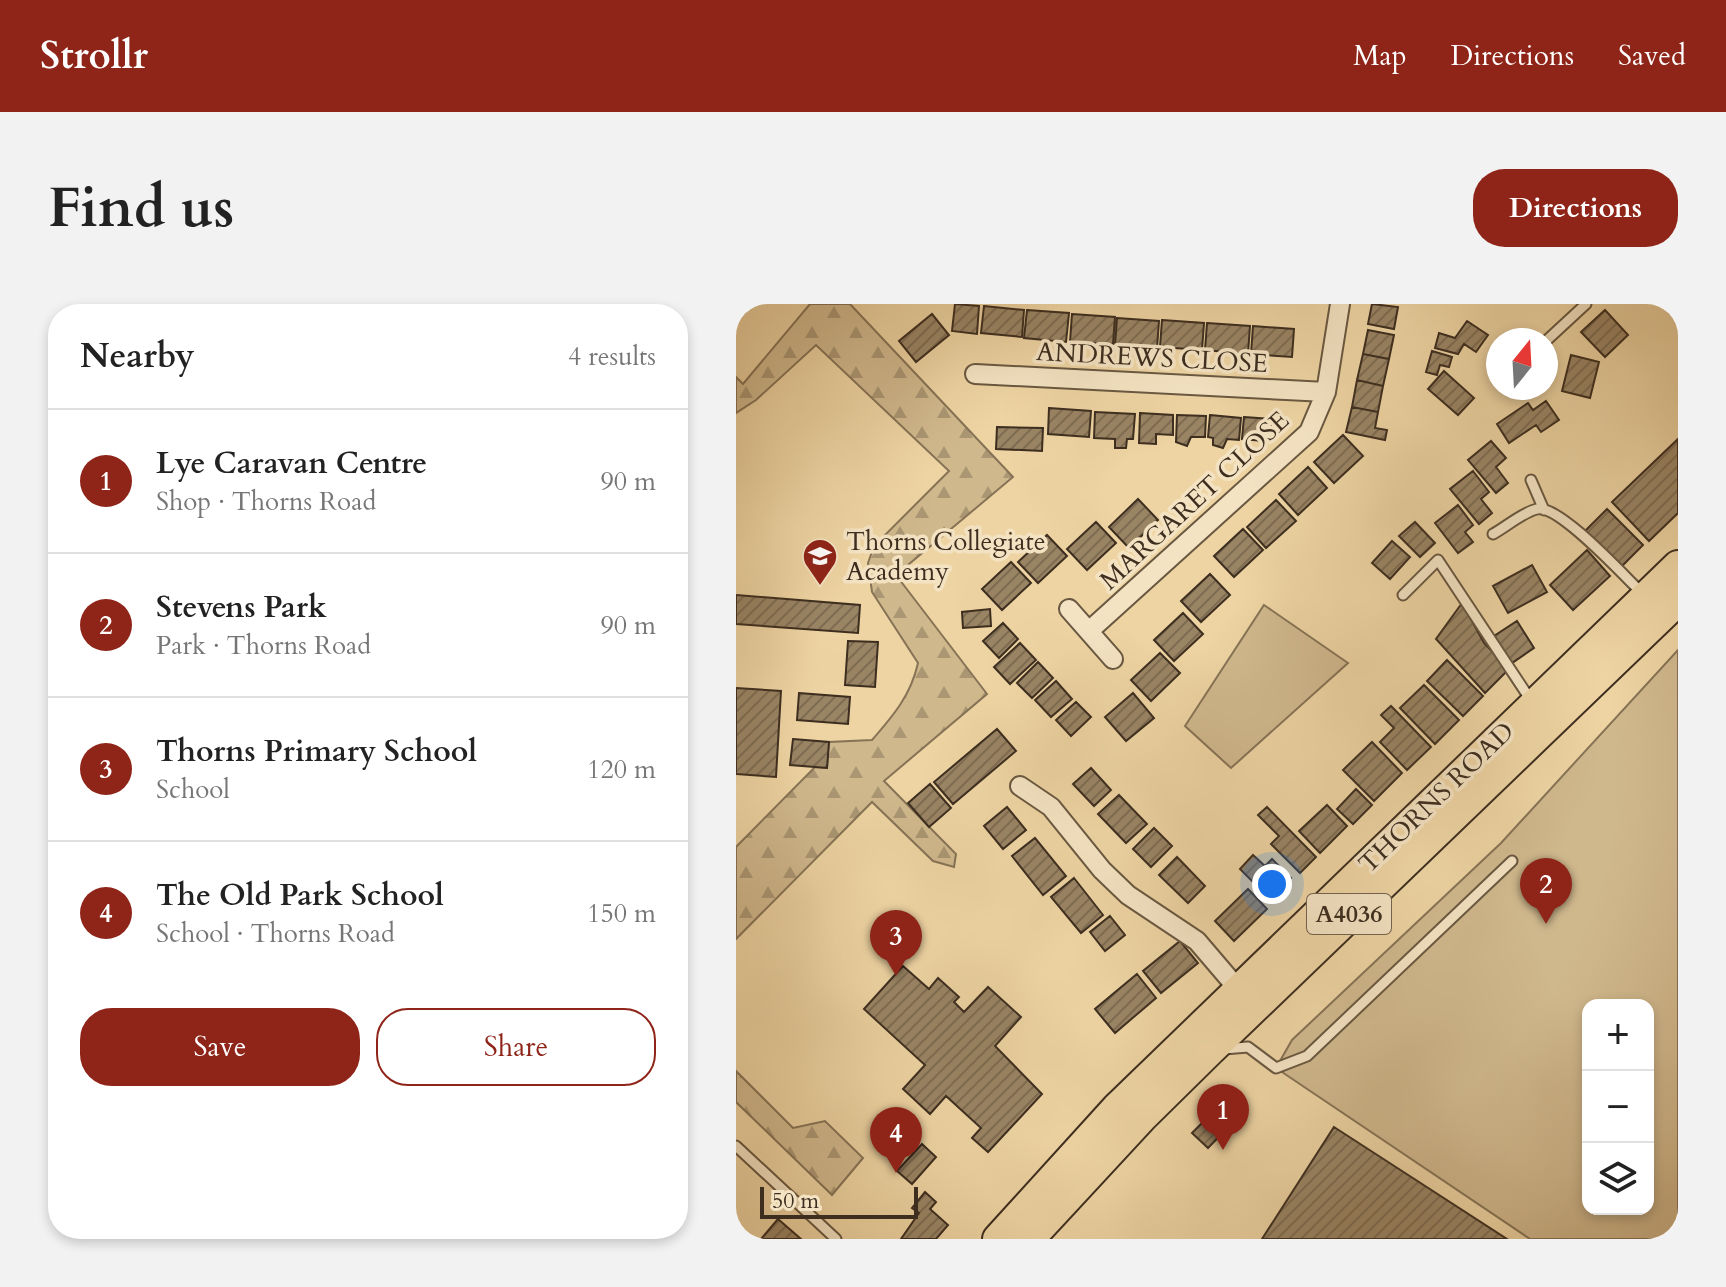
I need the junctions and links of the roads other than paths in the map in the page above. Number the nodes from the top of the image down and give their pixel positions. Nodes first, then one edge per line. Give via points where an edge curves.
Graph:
1 (1340, 304) edge
2 (1586, 304) edge
3 (1558, 330) edge
4 (975, 374) dead end
5 (1326, 392) junction
6 (1531, 480) dead end
7 (1544, 510) junction
8 (1493, 534) dead end
9 (1678, 566) edge
10 (1403, 595) dead end
11 (1645, 596) junction
12 (1678, 600) edge
13 (1069, 609) dead end
14 (1089, 631) junction
15 (1113, 659) dead end
16 (1533, 703) junction
17 (1020, 786) dead end
18 (1512, 861) dead end
19 (1238, 989) junction
20 (1209, 1051) junction
21 (736, 1146) edge
22 (836, 1239) edge
23 (998, 1239) edge
24 (1029, 1239) edge

1 - 5 street, MARGARET CLOSE
2 - 3 lane
4 - 5 street, ANDREWS CLOSE
5 - 14 street, MARGARET CLOSE via 1309,432
6 - 7 lane
7 - 8 lane
7 - 11 lane via 1573,527
9 - 11 highway, THORNS ROAD / A4036
10 - 16 lane via 1438,560
11 - 16 highway, THORNS ROAD / A4036
12 - 20 highway, THORNS ROAD / A4036
13 - 14 street
14 - 15 street
16 - 19 highway, THORNS ROAD / A4036
17 - 19 street via 1051,807 1128,895 1197,941
18 - 20 lane via 1307,1056 1276,1068 1248,1047
19 - 23 highway, THORNS ROAD / A4036 via 1117,1108
20 - 24 highway, THORNS ROAD / A4036
21 - 22 lane

